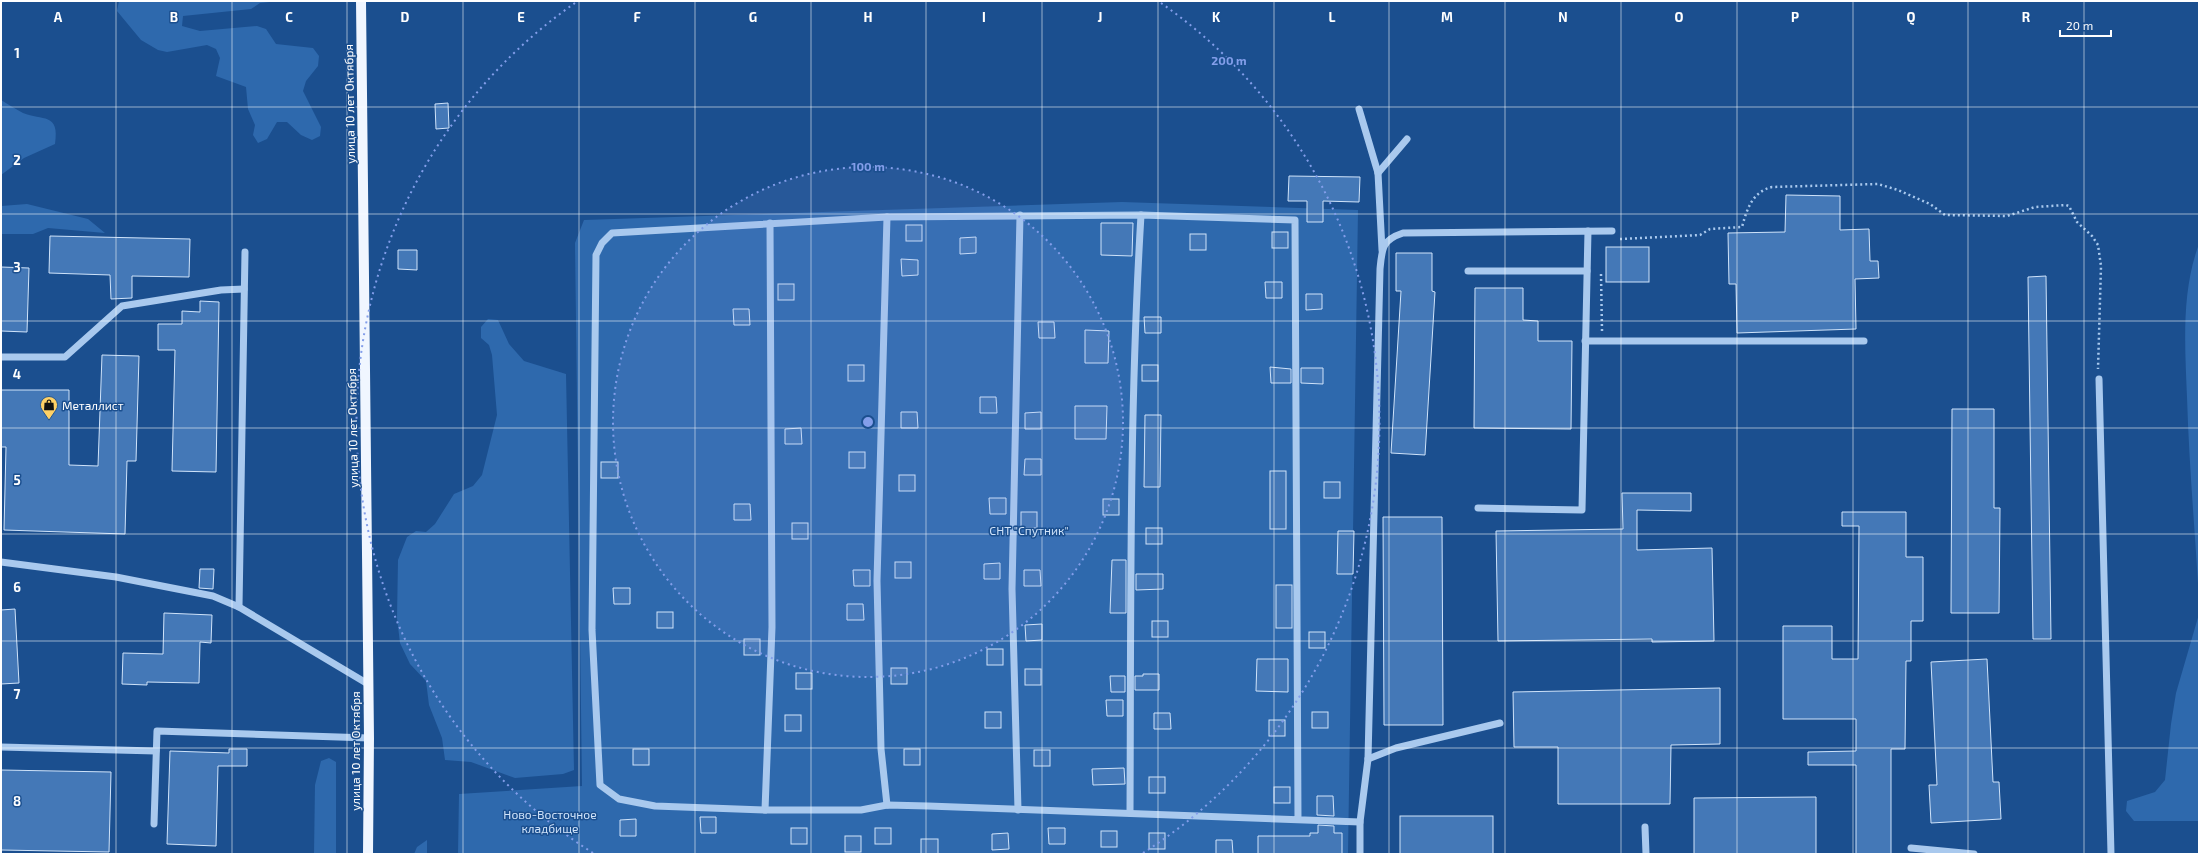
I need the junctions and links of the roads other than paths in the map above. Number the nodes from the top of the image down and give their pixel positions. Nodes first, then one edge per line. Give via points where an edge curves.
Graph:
1 (361, 1) edge
2 (1359, 109) dead end
3 (1407, 139) dead end
4 (1378, 173) junction
5 (1020, 215) junction
6 (1141, 215) junction
7 (887, 217) junction
8 (770, 223) junction
9 (1588, 231) junction
10 (1612, 231) dead end
11 (1382, 250) junction
12 (245, 252) dead end
13 (1468, 271) dead end
14 (1587, 271) junction
15 (244, 289) junction
16 (1586, 341) junction
17 (1864, 341) dead end
18 (1, 357) edge
19 (2099, 379) road end
20 (1478, 508) dead end
21 (1, 562) edge
22 (239, 607) junction
23 (368, 684) junction
24 (1500, 722) dead end
25 (369, 738) junction
26 (1, 747) edge
27 (156, 751) junction
28 (1368, 759) junction
29 (888, 806) junction
30 (765, 810) junction
31 (1018, 810) junction
32 (1130, 813) junction
33 (1298, 819) junction
34 (1360, 822) junction
35 (154, 824) dead end
36 (1646, 827) dead end
37 (1911, 848) dead end
38 (368, 854) edge
39 (1360, 854) edge
40 (1646, 854) edge
41 (1974, 854) edge
42 (2111, 854) edge

1 - 23 main road, улица 10 лет Октября
2 - 4 street
3 - 4 street
4 - 11 street
5 - 6 street
5 - 7 street
5 - 31 street via 1012,589
6 - 32 street via 1132,485
6 - 33 street via 1295,220
7 - 8 street
7 - 29 street via 877,581 881,749
8 - 30 street via 772,627
8 - 30 street via 612,233 602,243 596,255 592,630 600,785 619,799 655,806
9 - 10 street
9 - 11 street via 1403,233 1390,237
9 - 14 street
11 - 28 street
12 - 15 street
13 - 14 street
14 - 16 street
15 - 18 street via 221,290 122,306 65,357
15 - 22 street
16 - 17 street
16 - 20 street via 1582,510
19 - 42 street
21 - 22 street via 116,577 213,596
22 - 23 street
23 - 25 main road, улица 10 лет Октября
24 - 28 street via 1396,748
25 - 27 street via 156,732
25 - 38 main road, улица 10 лет Октября
26 - 27 street
27 - 35 street
28 - 34 street
29 - 30 street via 861,810
29 - 31 street
31 - 32 street
32 - 33 street
33 - 34 street
34 - 39 street
36 - 40 street
37 - 41 street

